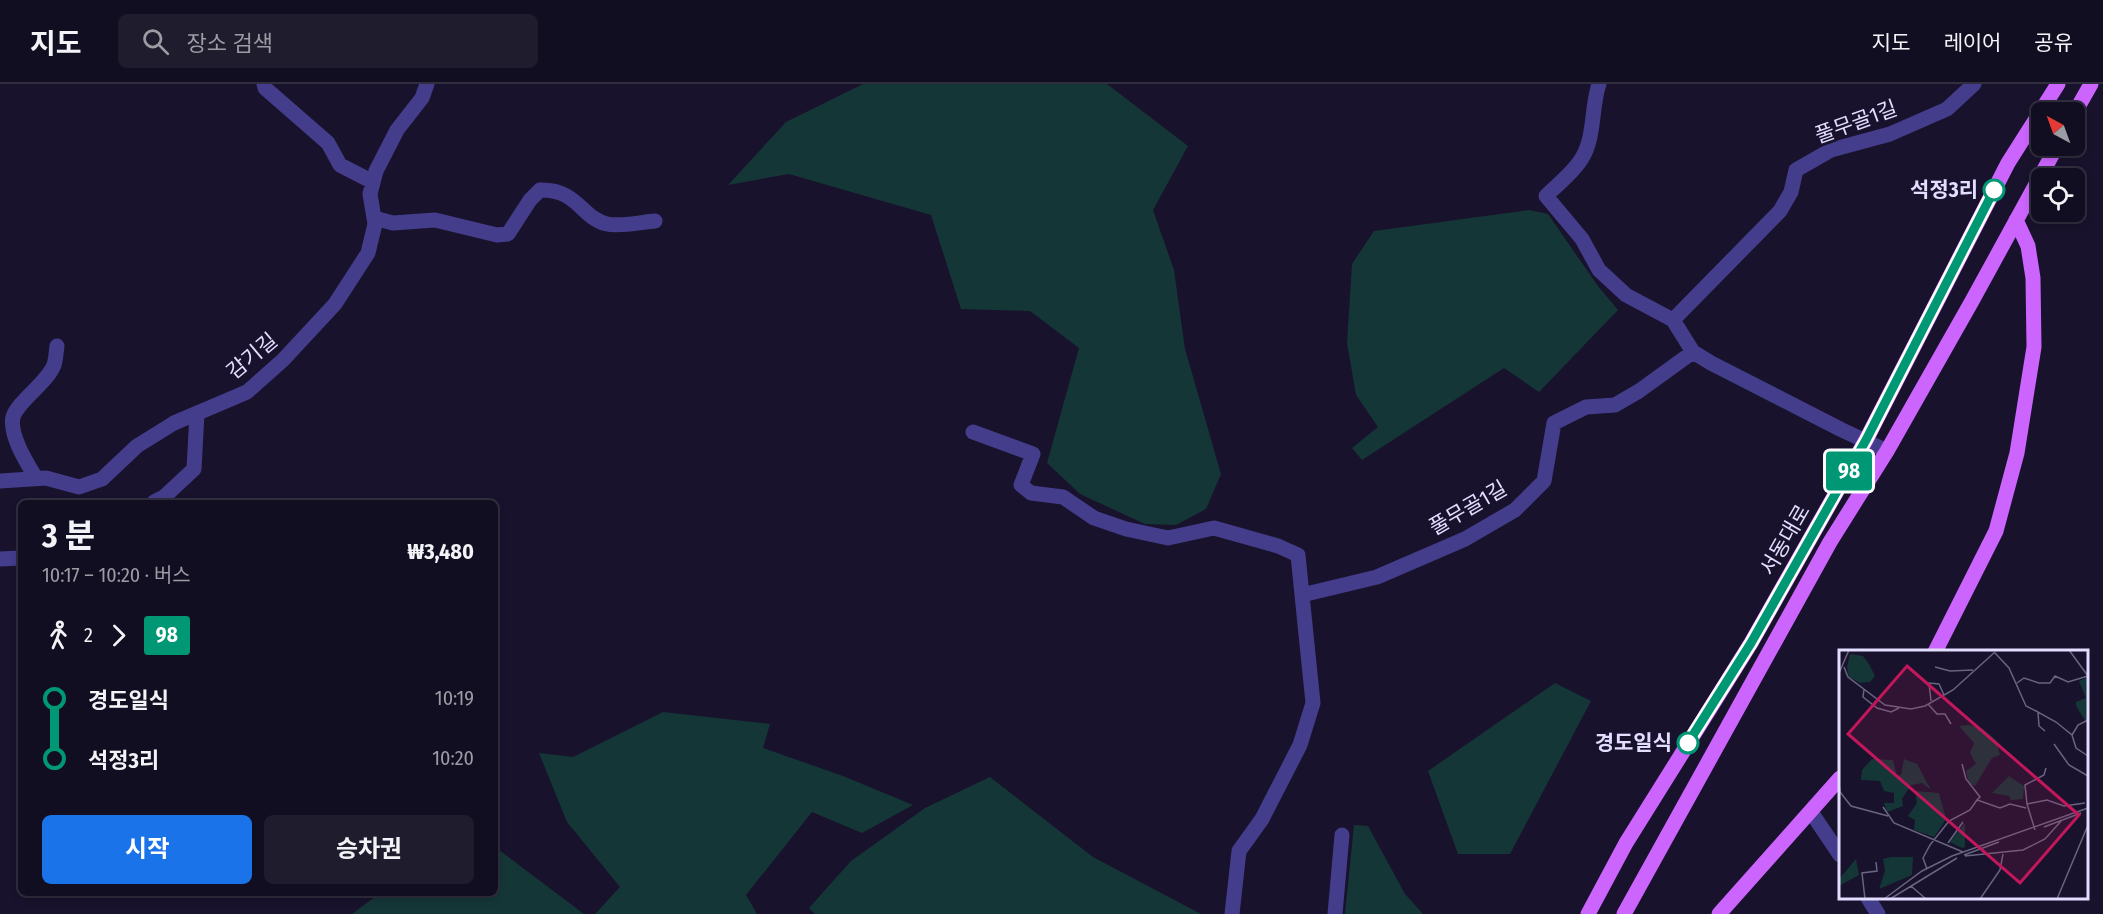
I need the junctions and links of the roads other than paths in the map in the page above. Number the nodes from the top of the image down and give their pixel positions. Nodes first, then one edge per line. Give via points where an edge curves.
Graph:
1 (264, 84) edge
2 (427, 84) edge
3 (1599, 84) edge
4 (1974, 84) edge
5 (2058, 84) edge
6 (2091, 84) edge
7 (2081, 102) edge
8 (2051, 156) edge
9 (373, 182) junction
10 (374, 218) junction
11 (2016, 220) junction
12 (655, 221) dead end
13 (1673, 320) junction
14 (57, 346) dead end
15 (1693, 352) junction
16 (197, 413) junction
17 (974, 432) dead end
18 (1866, 440) junction
19 (1887, 451) junction
20 (36, 478) junction
21 (0, 481) edge
22 (158, 500) edge
23 (18, 558) edge
24 (0, 559) edge
25 (1302, 595) junction
26 (1936, 650) edge
27 (1839, 779) edge
28 (1811, 812) junction
29 (1342, 835) dead end
30 (1839, 854) edge
31 (1869, 899) edge
32 (1232, 914) edge
33 (1335, 914) edge
34 (1588, 914) edge
35 (1624, 914) edge
36 (1719, 914) edge
37 (1878, 914) edge

1 - 9 street via 328,143 340,165
2 - 9 street, 감기길 via 422,98 398,130
3 - 13 street via 1582,160 1546,196 1582,239 1599,270 1626,295
4 - 13 street, 풀무골1길 via 1947,109 1890,134 1831,150 1796,170 1791,192 1780,211
5 - 18 main road, 서동대로 via 2008,164
6 - 7 main road
8 - 11 main road, 서동대로
9 - 10 street, 감기길 via 370,194
10 - 12 street via 393,223 435,220 498,236 508,234 540,190 551,190 570,197 606,224
10 - 16 street, 감기길 via 368,253 335,304 247,392
11 - 19 main road, 서동대로
11 - 26 main road via 2028,246 2034,347 2017,453 1996,531
13 - 15 street
14 - 20 street via 54,366 13,419 19,450
15 - 18 street
15 - 25 street, 풀무골1길 via 1615,405 1586,407 1554,423 1544,481 1515,510 1465,539 1377,577
16 - 20 street, 감기길 via 137,446 102,479 79,487
16 - 22 street via 194,469
17 - 25 street via 1034,454 1021,485 1030,493 1063,497 1094,518 1168,538 1214,528 1298,555
18 - 19 street
18 - 34 main road, 서동대로 via 1751,643 1626,843
19 - 35 main road, 서동대로 via 1830,542
20 - 21 street, 감기길
23 - 24 street
25 - 32 street via 1313,704 1300,745 1262,819 1239,851
27 - 28 main road
28 - 30 street
28 - 36 main road
29 - 33 street
31 - 37 street

